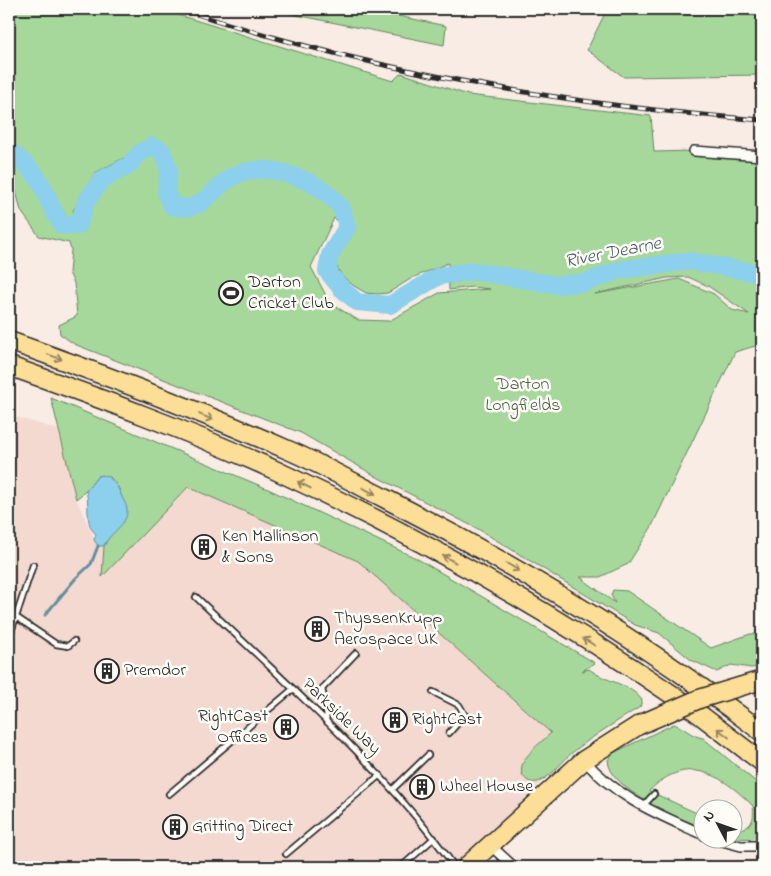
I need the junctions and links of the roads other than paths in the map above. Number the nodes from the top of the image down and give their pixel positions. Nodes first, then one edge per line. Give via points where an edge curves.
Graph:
1 (699, 149) dead end
2 (762, 156) edge
3 (9, 340) edge
4 (9, 366) edge
5 (33, 565) dead end
6 (196, 597) dead end
7 (16, 617) junction
8 (11, 624) edge
9 (9, 638) edge
10 (74, 642) dead end
11 (356, 653) dead end
12 (762, 680) edge
13 (293, 689) junction
14 (433, 692) dead end
15 (326, 721) junction
16 (762, 732) edge
17 (449, 734) dead end
18 (428, 755) dead end
19 (584, 760) junction
20 (762, 762) edge
21 (380, 775) junction
22 (393, 789) junction
23 (168, 794) dead end
24 (654, 794) dead end
25 (642, 807) junction
26 (694, 830) edge
27 (434, 838) junction
28 (491, 846) junction
29 (744, 846) edge
30 (762, 846) edge
31 (286, 854) dead end
32 (401, 867) edge
33 (455, 867) edge
34 (466, 867) edge
35 (514, 867) edge

1 - 2 street
3 -> 16 highway via 289,451 428,520 567,600 697,683
20 -> 4 highway via 681,701 611,656 485,579 410,538 276,471 90,395
5 - 7 lane
6 - 13 lane, Parkside Way
7 - 8 lane
7 - 10 lane via 56,644 68,646
8 - 9 lane
11 - 15 lane via 322,689
12 - 19 highway, bridge via 699,699 639,725
13 - 15 lane, Parkside Way
13 - 23 lane
14 - 17 lane via 459,704 465,715
15 - 21 lane, Parkside Way
18 - 22 lane
19 - 25 street via 614,790
19 - 28 highway
21 - 22 lane, Parkside Way
21 - 31 lane
22 - 27 lane, Parkside Way
24 - 25 lane
25 - 26 street
27 - 32 lane
27 - 33 lane, Parkside Way
28 - 34 highway
28 - 35 street
29 - 30 street

